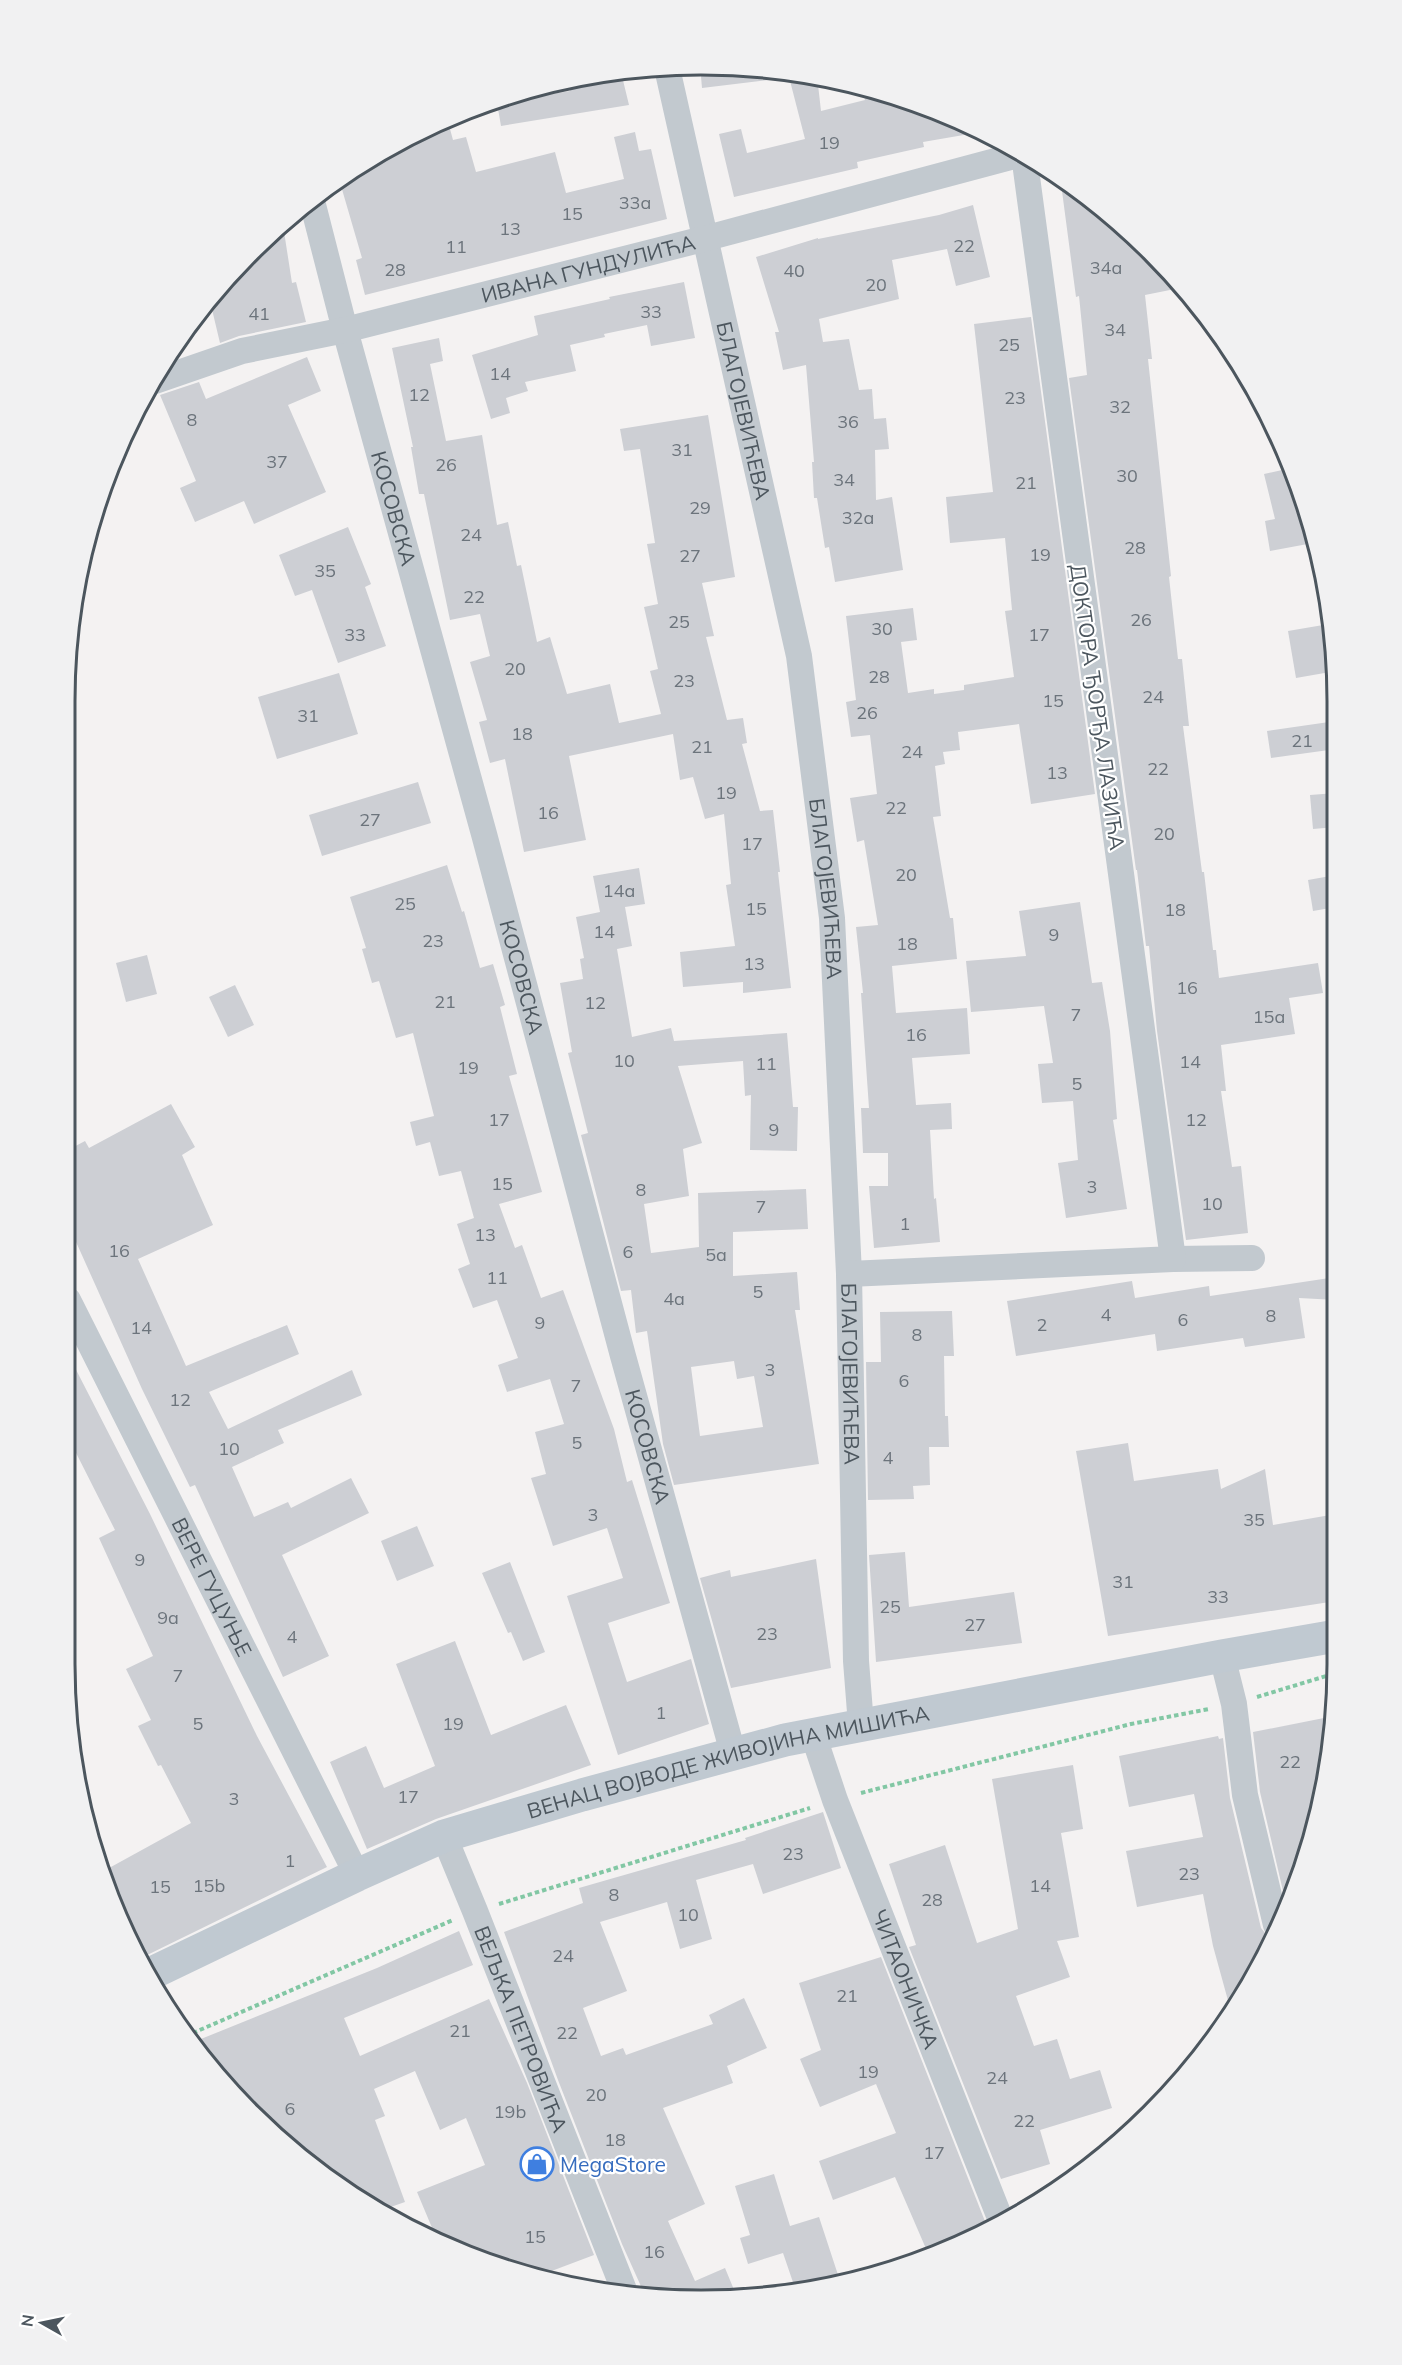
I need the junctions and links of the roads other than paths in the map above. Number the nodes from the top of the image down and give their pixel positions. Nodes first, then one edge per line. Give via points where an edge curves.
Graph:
1 (669, 76) edge
2 (1012, 158) edge
3 (1024, 166) edge
4 (314, 209) edge
5 (707, 238) junction
6 (345, 330) junction
7 (166, 377) edge
8 (1252, 1258) dead end
9 (1173, 1259) junction
10 (849, 1274) junction
11 (75, 1314) edge
12 (1327, 1638) edge
13 (1222, 1656) junction
14 (861, 1725) junction
15 (813, 1734) junction
16 (733, 1753) junction
17 (444, 1836) junction
18 (357, 1875) junction
19 (1274, 1915) edge
20 (156, 1971) edge
21 (999, 2214) edge
22 (622, 2285) edge

1 - 5 street, БЛАГОЈЕВИЋЕВА
2 - 5 street, ИВАНА ГУНДУЛИЋА
3 - 9 street, ДОКТОРА ЂОРЂА ЛАЗИЋА
4 - 6 street, КОСОВСКА
5 - 6 street, ИВАНА ГУНДУЛИЋА
5 - 10 street, БЛАГОЈЕВИЋЕВА via 800,656 832,918
6 - 7 street, ИВАНА ГУНДУЛИЋА via 242,351
6 - 16 street, КОСОВСКА
8 - 9 street
9 - 10 street
10 - 14 street, БЛАГОЈЕВИЋЕВА via 856,1661
11 - 18 street, ВЕРЕ ГУЦУЊЕ
12 - 13 main road, ВЕНАЦ ВОЈВОДЕ ЖИВОЈИНА МИШИЋА
13 - 14 main road, ВЕНАЦ ВОЈВОДЕ ЖИВОЈИНА МИШИЋА
13 - 19 street via 1234,1704 1245,1795
14 - 15 main road, ВЕНАЦ ВОЈВОДЕ ЖИВОЈИНА МИШИЋА
15 - 16 main road, ВЕНАЦ ВОЈВОДЕ ЖИВОЈИНА МИШИЋА
15 - 21 street, ЧИТАОНИЧКА via 835,1800
16 - 17 main road, ВЕНАЦ ВОЈВОДЕ ЖИВОЈИНА МИШИЋА
17 - 18 main road, ВЕНАЦ ВОЈВОДЕ ЖИВОЈИНА МИШИЋА
17 - 22 street, ВЕЉКА ПЕТРОВИЋА
18 - 20 main road, ВЕНАЦ ВОЈВОДЕ ЖИВОЈИНА МИШИЋА

